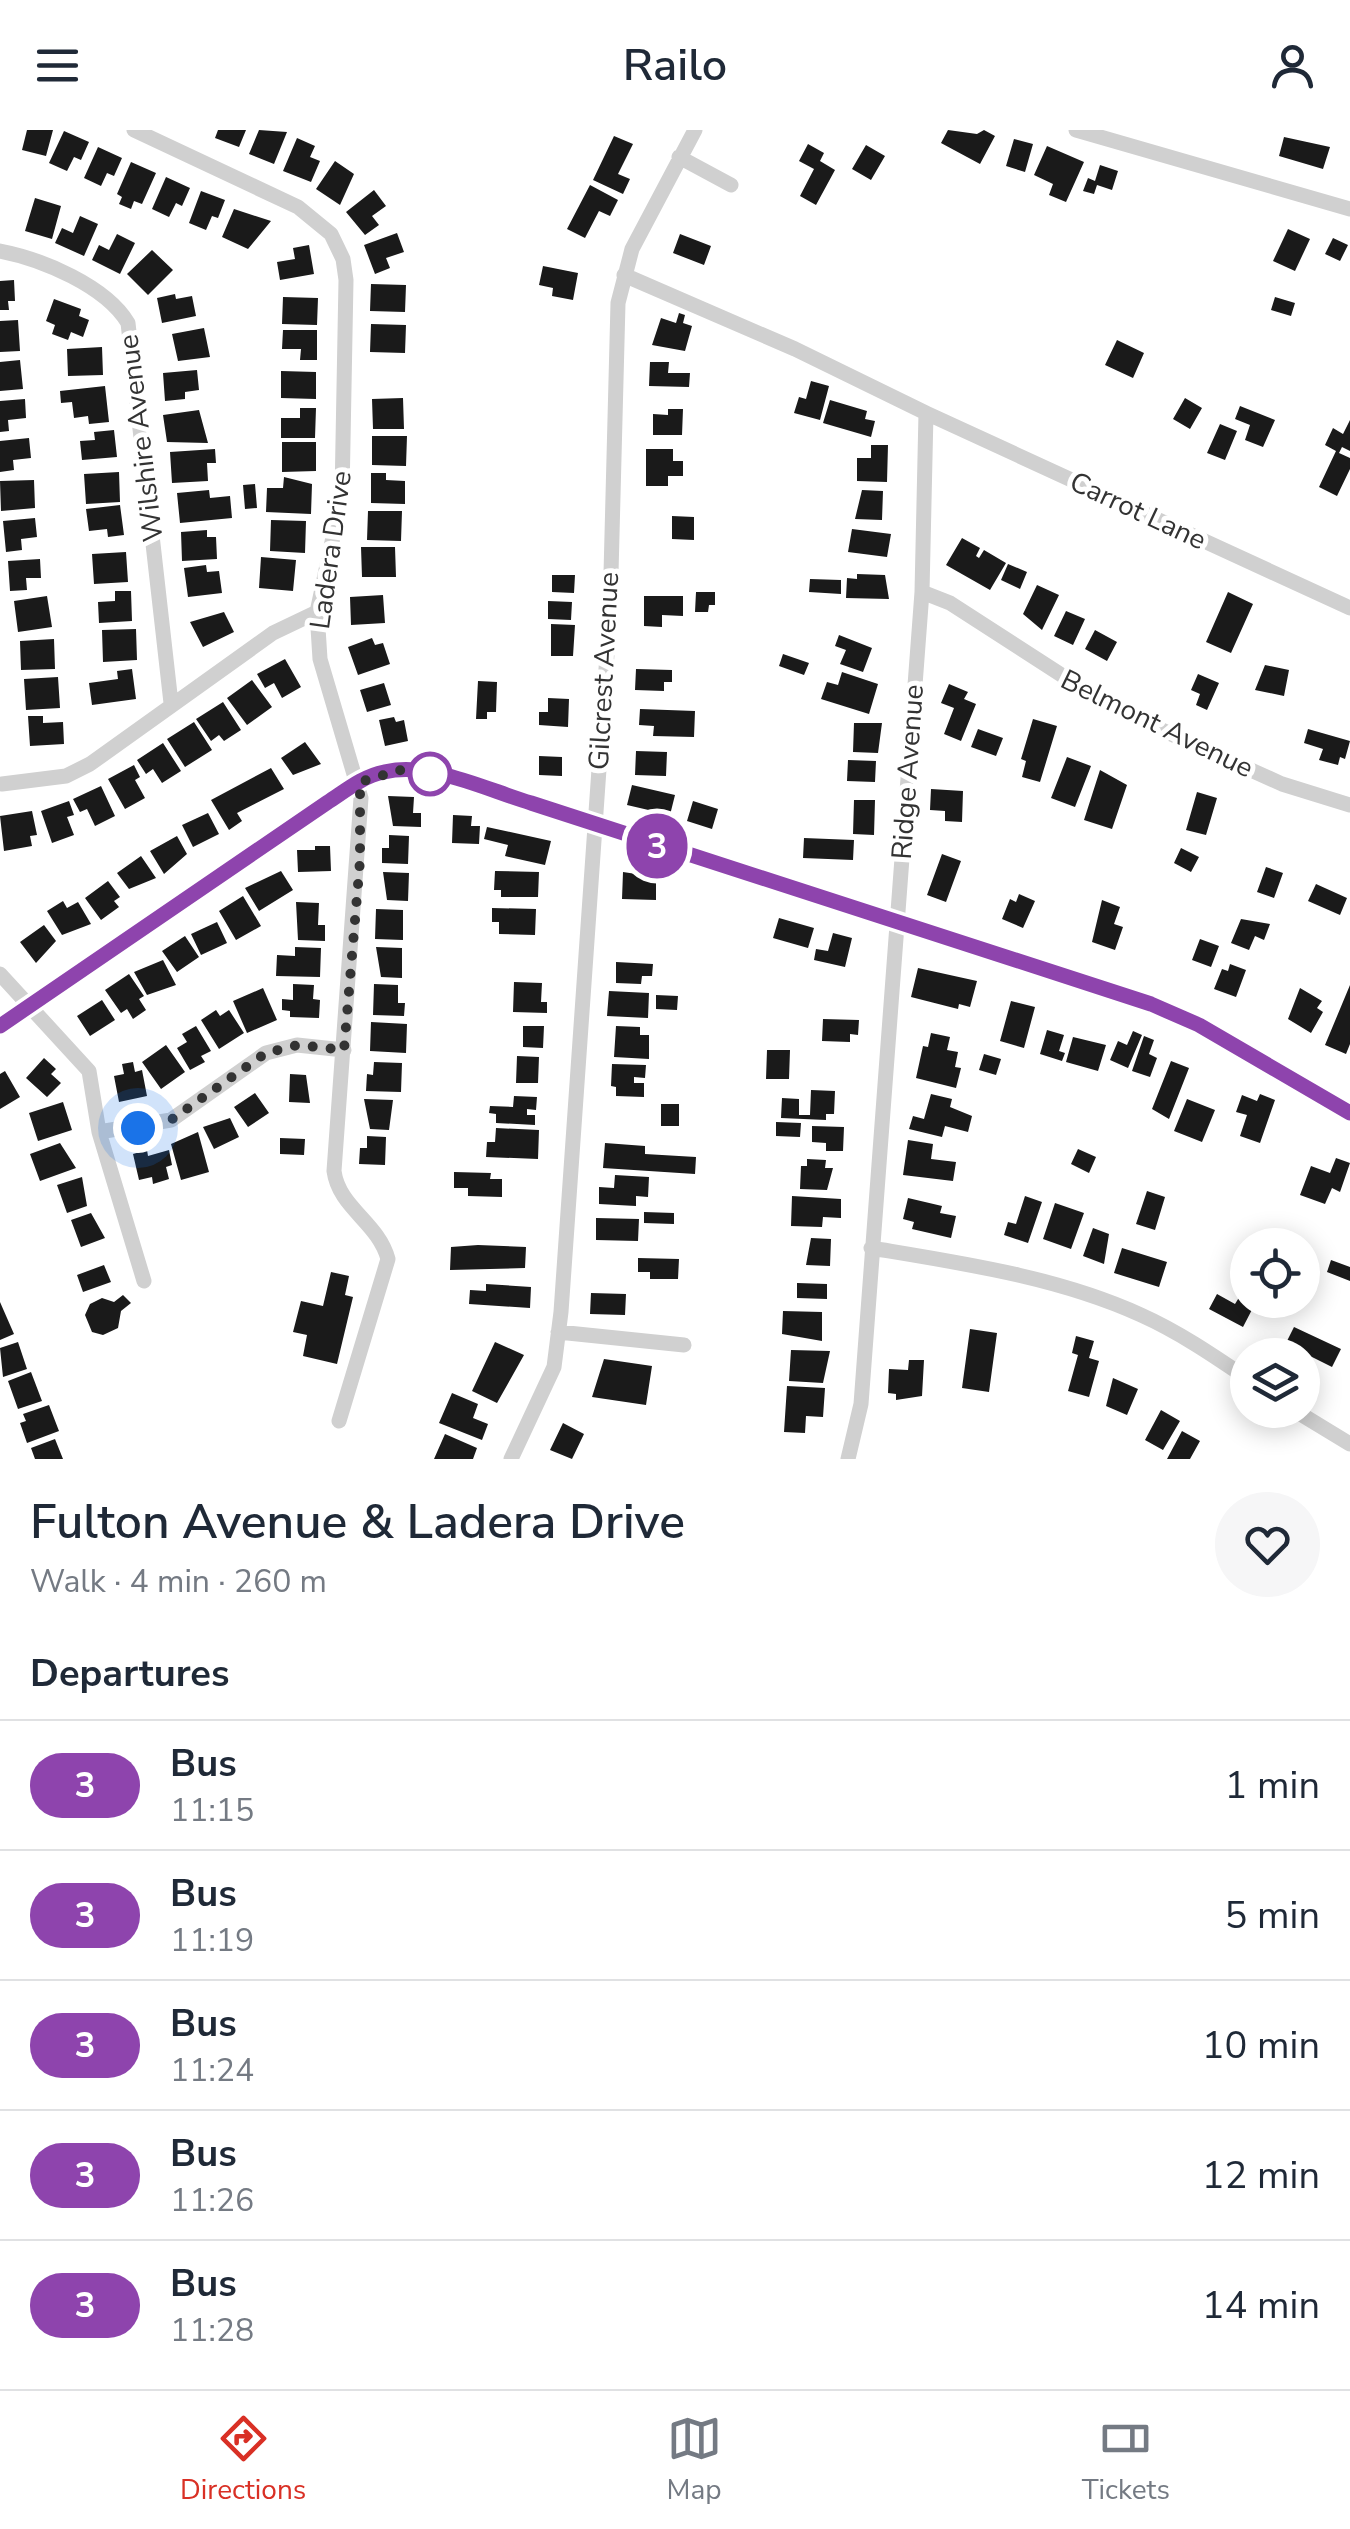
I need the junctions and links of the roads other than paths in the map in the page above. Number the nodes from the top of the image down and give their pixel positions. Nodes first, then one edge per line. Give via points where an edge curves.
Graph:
1 (134, 130) edge
2 (696, 130) edge
3 (1076, 130) edge
4 (679, 157) junction
5 (731, 184) dead end
6 (1350, 209) edge
7 (0, 252) edge
8 (624, 275) junction
9 (926, 413) junction
10 (922, 592) junction
11 (1350, 608) edge
12 (317, 612) junction
13 (171, 703) junction
14 (1, 779) edge
15 (360, 782) junction
16 (1350, 805) edge
17 (594, 825) junction
18 (896, 924) junction
19 (0, 974) edge
20 (29, 1004) junction
21 (0, 1026) edge
22 (344, 1050) junction
23 (1350, 1114) edge
24 (98, 1132) junction
25 (871, 1248) junction
26 (144, 1282) dead end
27 (558, 1332) junction
28 (684, 1344) dead end
29 (1230, 1367) edge
30 (339, 1421) dead end
31 (1320, 1426) edge
32 (1350, 1444) edge
33 (511, 1459) edge
34 (848, 1459) edge

1 - 12 street, Ladera Drive via 298,206 323,224 339,248 346,280 342,495
2 - 4 street, Gilcrest Avenue
3 - 6 street
4 - 5 street
4 - 8 street, Gilcrest Avenue
7 - 13 street, Wilshire Avenue via 108,297 128,323
8 - 9 street
8 - 17 street, Gilcrest Avenue via 615,339 610,612
9 - 10 street, Ridge Avenue
9 - 11 street, Carrot Lane
10 - 16 street, Belmont Avenue via 950,603 1111,707 1282,784
10 - 18 street, Ridge Avenue
12 - 13 street via 272,634
12 - 15 street, Ladera Drive via 327,687
13 - 14 street via 66,776
15 - 17 street via 382,772 416,770
15 - 20 street
15 - 22 street, Ladera Drive
17 - 18 street
17 - 27 street, Gilcrest Avenue
18 - 23 street via 1171,1012
18 - 25 street, Ridge Avenue
19 - 20 street
20 - 21 street
20 - 24 street via 83,1060
22 - 24 street via 298,1045 266,1053 171,1120
22 - 30 street, Ladera Drive via 336,1183 372,1225 388,1259
24 - 26 street
25 - 29 street via 1068,1288 1183,1337
25 - 34 street, Ridge Avenue via 862,1404
27 - 28 street
27 - 33 street, Gilcrest Avenue via 554,1366
31 - 32 street

